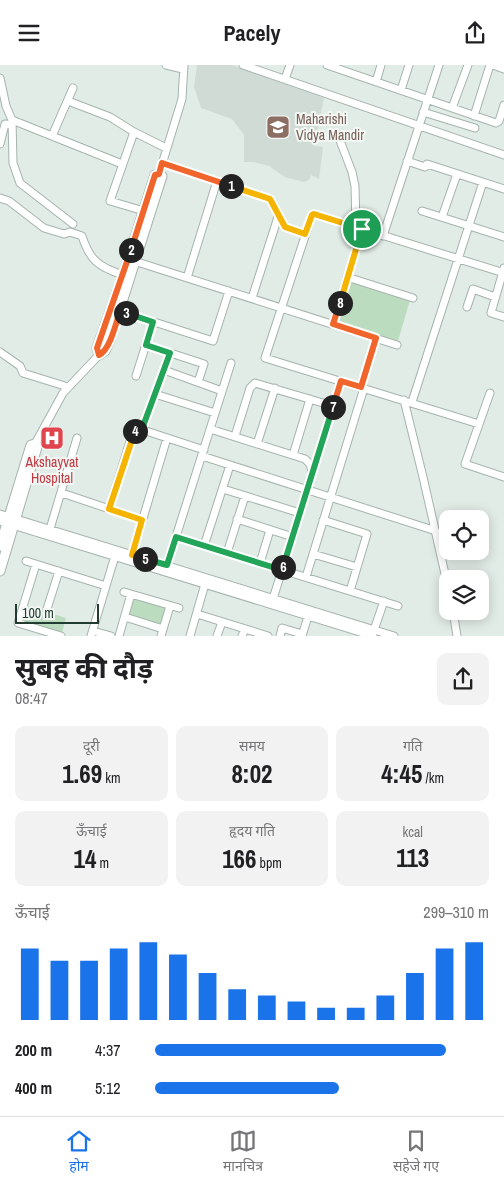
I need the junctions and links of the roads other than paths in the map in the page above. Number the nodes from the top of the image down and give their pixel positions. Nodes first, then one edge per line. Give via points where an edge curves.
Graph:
1 (166, 65) edge
2 (243, 65) edge
3 (290, 65) edge
4 (327, 65) edge
5 (381, 65) edge
6 (409, 65) edge
7 (439, 65) edge
8 (468, 65) edge
9 (491, 65) edge
10 (183, 67) edge
11 (345, 68) edge
12 (504, 69) edge
13 (0, 78) edge
14 (285, 79) junction
15 (376, 82) junction
16 (73, 88) dead end
17 (401, 91) junction
18 (427, 100) junction
19 (68, 101) junction
20 (504, 105) edge
21 (452, 108) junction
22 (423, 111) junction
23 (474, 116) junction
24 (12, 123) junction
25 (419, 125) junction
26 (475, 128) dead end
27 (134, 133) junction
28 (52, 136) junction
29 (339, 138) dead end
30 (0, 144) edge
31 (166, 148) junction
32 (504, 155) edge
33 (407, 161) junction
34 (162, 163) junction
35 (122, 164) junction
36 (457, 174) junction
37 (159, 175) junction
38 (217, 181) junction
39 (483, 182) junction
40 (504, 189) edge
41 (0, 198) edge
42 (144, 211) junction
43 (422, 211) dead end
44 (278, 217) junction
45 (442, 217) junction
46 (73, 224) dead end
47 (469, 226) junction
48 (359, 228) junction
49 (305, 234) junction
50 (383, 236) junction
51 (504, 237) edge
52 (458, 259) junction
53 (132, 261) junction
54 (503, 271) edge
55 (123, 275) junction
56 (347, 277) junction
57 (187, 278) junction
58 (501, 290) edge
59 (229, 291) junction
60 (496, 297) junction
61 (413, 298) dead end
62 (252, 299) junction
63 (466, 307) dead end
64 (282, 308) junction
65 (116, 310) junction
66 (504, 317) edge
67 (153, 322) junction
68 (333, 324) junction
69 (376, 338) junction
70 (146, 345) junction
71 (397, 345) dead end
72 (0, 352) edge
73 (170, 353) junction
74 (99, 355) joint
75 (231, 363) dead end
76 (164, 371) junction
77 (136, 376) dead end
78 (341, 381) junction
79 (198, 382) junction
80 (68, 387) junction
81 (362, 387) junction
82 (275, 388) junction
83 (222, 391) junction
84 (490, 393) dead end
85 (155, 394) junction
86 (310, 399) junction
87 (404, 400) junction
88 (412, 402) junction
89 (333, 406) junction
90 (215, 413) junction
91 (479, 424) junction
92 (142, 429) junction
93 (210, 429) junction
94 (235, 437) junction
95 (77, 438) dead end
96 (167, 438) junction
97 (35, 443) joint
98 (257, 444) junction
99 (203, 453) junction
100 (293, 455) junction
101 (230, 465) junction
102 (312, 474) junction
103 (504, 477) edge
104 (223, 489) junction
105 (307, 490) junction
106 (62, 493) junction
107 (245, 496) junction
108 (330, 497) junction
109 (109, 509) junction
110 (300, 513) junction
111 (237, 519) junction
112 (8, 520) edge
113 (142, 520) junction
114 (323, 520) junction
115 (50, 529) junction
116 (270, 530) junction
117 (436, 531) junction
118 (176, 537) junction
119 (292, 537) junction
120 (204, 545) junction
121 (0, 546) edge
122 (227, 553) junction
123 (313, 554) junction
124 (132, 555) junction
125 (115, 556) junction
126 (26, 561) dead end
127 (260, 563) junction
128 (36, 564) junction
129 (167, 565) junction
130 (357, 567) junction
131 (282, 570) junction
132 (444, 570) edge
133 (0, 571) edge
134 (59, 571) junction
135 (306, 577) junction
136 (205, 584) junction
137 (106, 586) junction
138 (350, 591) junction
139 (384, 601) junction
140 (273, 602) junction
141 (170, 606) junction
142 (398, 606) dead end
143 (179, 608) dead end
144 (47, 609) dead end
145 (197, 614) junction
146 (308, 616) junction
147 (125, 617) junction
148 (455, 620) edge
149 (222, 622) junction
150 (162, 632) edge
151 (243, 632) edge
152 (92, 633) edge
153 (370, 634) edge
154 (302, 635) edge
155 (61, 636) edge
156 (111, 636) edge
157 (119, 636) edge
158 (190, 636) edge
159 (217, 636) edge
160 (267, 636) edge
161 (280, 636) edge
162 (394, 636) edge
163 (458, 636) edge

1 - 10 street
2 - 14 street
3 - 14 street
4 - 11 street
5 - 15 street
6 - 17 street
7 - 18 street
8 - 21 street
9 - 12 street
9 - 23 street
10 - 31 street via 182,99
11 - 15 street
13 - 24 street
14 - 25 street
15 - 17 street
16 - 19 street
17 - 18 street
18 - 21 street
18 - 22 street
19 - 27 street via 110,117
19 - 28 street
20 - 23 street via 496,123
21 - 23 street
22 - 25 street
22 - 26 street
24 - 28 street
24 - 30 street via 5,124
24 - 46 street via 13,163 20,183
25 - 32 street
25 - 33 street
27 - 31 street
27 - 35 street
28 - 35 street
29 - 48 street via 352,172
31 - 34 street
33 - 36 street
33 - 50 street
34 - 37 street
34 - 38 street
35 - 42 street via 110,201
36 - 39 street
36 - 45 street
37 - 42 street
37 - 53 street
38 - 44 street via 270,199
38 - 57 street
39 - 40 street
39 - 47 street
41 - 55 street via 9,201 44,228 82,236 89,255 109,270
42 - 53 street
43 - 45 street
44 - 49 street via 285,227
44 - 62 street
45 - 47 street
47 - 51 street
47 - 52 street
48 - 49 street via 314,214
48 - 50 street
48 - 56 street
49 - 64 street
50 - 52 street
52 - 54 street
52 - 88 street
53 - 55 street
53 - 57 street
53 - 65 street
54 - 58 street
55 - 65 street
56 - 61 street
56 - 68 street
57 - 59 street
58 - 60 street
59 - 62 street
59 - 67 street via 213,341
60 - 63 street via 473,289
60 - 66 street via 491,313
62 - 64 street
64 - 68 street
64 - 78 street via 265,358
65 - 67 street
65 - 74 street via 97,348
67 - 70 street
68 - 69 street
69 - 71 street
69 - 81 street
70 - 73 street
70 - 77 street
72 - 80 street via 20,366 23,373
73 - 76 street
73 - 79 street via 204,364
74 - 80 street
75 - 83 street
76 - 79 street
76 - 85 street
78 - 81 street
78 - 89 street
79 - 83 street
80 - 97 street
81 - 87 street
81 - 108 street
82 - 86 street
82 - 94 street via 253,384
82 - 98 street
83 - 90 street
84 - 91 street
85 - 90 street
85 - 92 street
86 - 89 street
86 - 100 street
87 - 88 street
87 - 117 street
88 - 91 street
89 - 102 street
90 - 93 street
91 - 103 street via 466,464
92 - 96 street
92 - 109 street via 137,428 132,435
93 - 94 street
93 - 99 street
94 - 98 street
95 - 106 street
96 - 99 street
96 - 113 street
97 - 112 street via 37,447
98 - 100 street
99 - 101 street
99 - 118 street
100 - 102 street via 309,462
101 - 104 street
101 - 105 street
102 - 105 street
104 - 107 street
104 - 120 street
105 - 108 street
105 - 110 street
106 - 109 street
106 - 115 street
107 - 110 street
107 - 111 street
108 - 114 street
108 - 117 street
109 - 113 street
110 - 119 street
111 - 116 street
111 - 122 street
112 - 115 street
112 - 121 street
112 - 125 street
112 - 133 street
113 - 124 street
114 - 123 street
114 - 130 street via 367,534
115 - 124 street
116 - 119 street
116 - 127 street
117 - 132 street
118 - 120 street
118 - 129 street
119 - 131 street
120 - 122 street
122 - 127 street
123 - 130 street
123 - 135 street
124 - 129 street
125 - 136 street
125 - 137 street
126 - 128 street
127 - 131 street
128 - 134 street
128 - 155 street via 18,623
129 - 140 street
130 - 138 street
131 - 135 street
131 - 140 street
134 - 137 street
134 - 144 street
135 - 138 street
136 - 140 street
136 - 145 street
137 - 152 street
138 - 139 street
139 - 142 street
139 - 153 street
140 - 146 street
140 - 153 street
141 - 143 street
141 - 147 street via 128,593
141 - 150 street
145 - 149 street
145 - 158 street
146 - 153 street
146 - 154 street
147 - 150 street
147 - 157 street
148 - 163 street
149 - 151 street
149 - 159 street
151 - 160 street
152 - 156 street
153 - 162 street
154 - 161 street via 282,628

